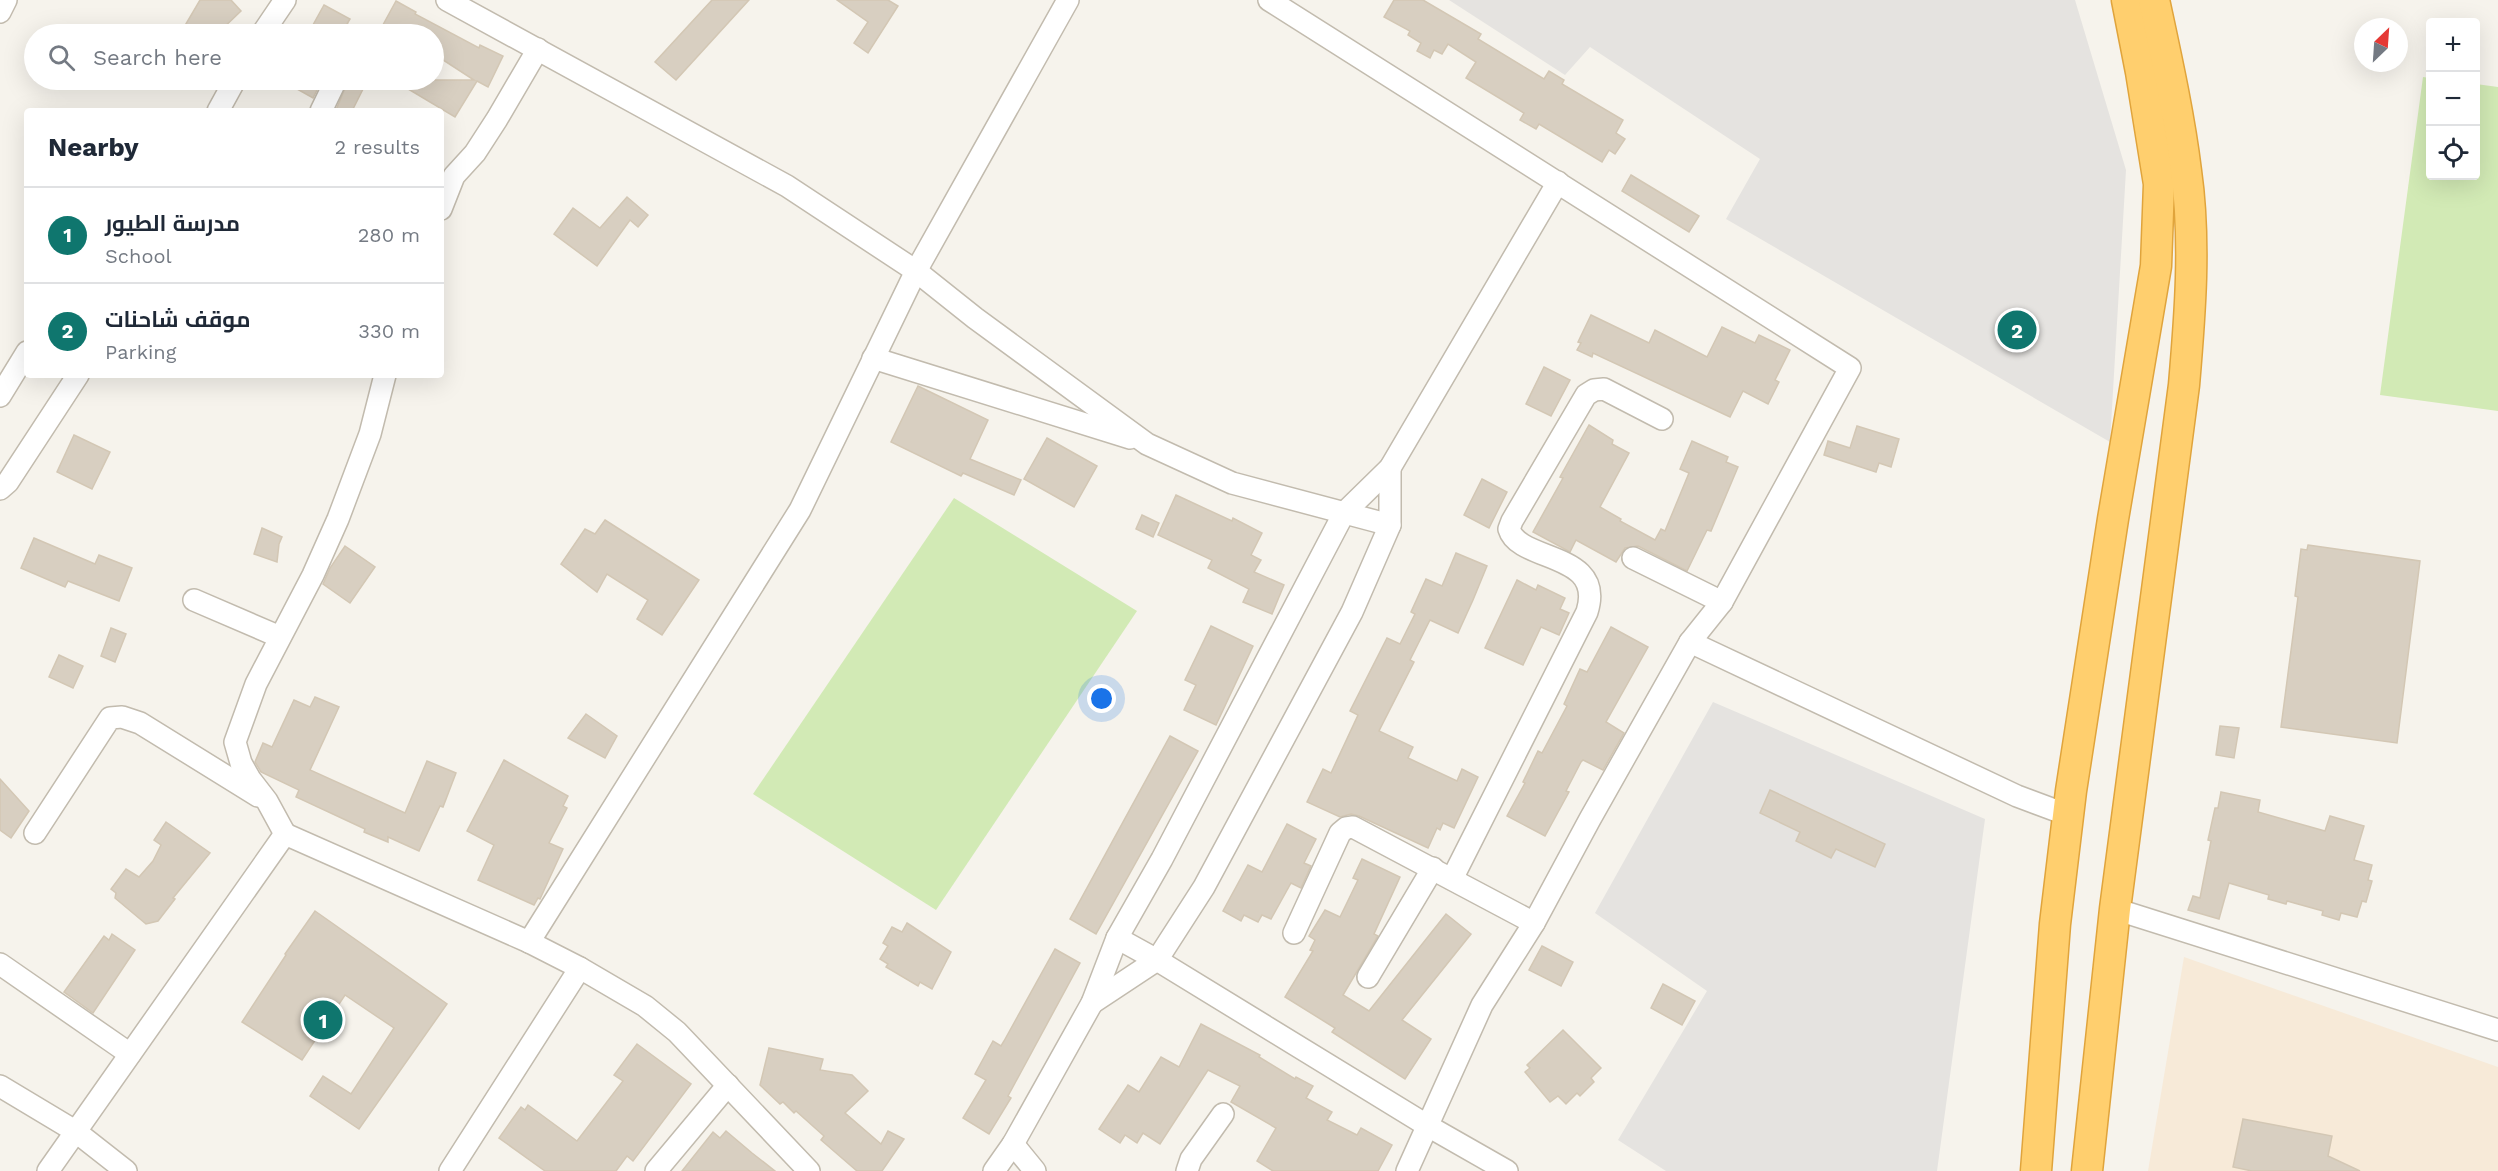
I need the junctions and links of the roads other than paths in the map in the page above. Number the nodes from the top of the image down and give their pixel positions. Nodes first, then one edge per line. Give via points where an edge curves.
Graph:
1 (6, 0) edge
2 (285, 0) edge
3 (447, 0) edge
4 (1068, 0) edge
5 (1269, 0) edge
6 (2127, 0) edge
7 (2154, 0) edge
8 (0, 12) edge
9 (269, 24) edge
10 (538, 49) junction
11 (229, 90) edge
12 (331, 90) edge
13 (220, 108) edge
14 (322, 108) edge
15 (447, 174) edge
16 (1558, 182) junction
17 (444, 191) edge
18 (916, 271) junction
19 (24, 357) edge
20 (873, 358) junction
21 (76, 378) edge
22 (384, 378) edge
23 (0, 396) edge
24 (1662, 419) dead end
25 (1147, 444) junction
26 (1390, 468) junction
27 (0, 489) edge
28 (1344, 513) junction
29 (1390, 525) junction
30 (1634, 558) dead end
31 (194, 600) dead end
32 (1722, 602) junction
33 (280, 637) junction
34 (1690, 642) junction
35 (267, 801) junction
36 (2068, 815) junction
37 (35, 833) dead end
38 (285, 834) junction
39 (1433, 868) junction
40 (1452, 879) junction
41 (2115, 909) junction
42 (1534, 923) junction
43 (1294, 933) dead end
44 (1117, 938) junction
45 (529, 942) junction
46 (1157, 960) junction
47 (0, 964) edge
48 (580, 968) junction
49 (1368, 977) dead end
50 (1092, 1003) junction
51 (2498, 1029) edge
52 (130, 1054) junction
53 (728, 1085) junction
54 (0, 1086) edge
55 (1223, 1114) dead end
56 (1428, 1126) junction
57 (75, 1131) junction
58 (1013, 1144) junction
59 (48, 1171) edge
60 (126, 1171) edge
61 (450, 1171) edge
62 (657, 1171) edge
63 (809, 1171) edge
64 (994, 1171) edge
65 (1035, 1171) edge
66 (1187, 1171) edge
67 (1407, 1171) edge
68 (1507, 1171) edge
69 (2036, 1171) edge
70 (2086, 1171) edge

1 - 8 street
2 - 9 street
3 - 10 street
4 - 18 street
5 - 16 street
6 - 36 highway via 2159,184 2156,266
7 - 41 highway via 2186,171 2191,241 2188,330
10 - 15 street via 475,153
10 - 18 street via 787,186
11 - 13 street
12 - 14 street
15 - 17 street
16 - 26 street
16 - 32 street via 1850,368
18 - 20 street
18 - 25 street
19 - 23 street
20 - 25 street
20 - 45 street via 800,510
21 - 27 street
22 - 33 street via 370,434 338,519
24 - 40 street via 1604,389 1586,394 1512,521 1509,530 1516,541 1557,559 1584,577 1591,600
25 - 28 street via 1232,483
26 - 28 street
26 - 29 street
28 - 29 street
28 - 44 street
29 - 46 street via 1352,612 1204,887
30 - 32 street
31 - 33 street
32 - 34 street
33 - 35 street via 256,684 235,742 241,763
34 - 36 street via 2017,796
34 - 42 street
35 - 37 street via 140,723 110,718
35 - 38 street
36 - 69 highway via 2055,924
38 - 45 street
38 - 52 street
39 - 40 street
39 - 43 street via 1364,831 1346,828
39 - 49 street
40 - 42 street
41 - 51 street
41 - 70 highway
42 - 56 street via 1482,1005
44 - 46 street
44 - 50 street
45 - 48 street
46 - 50 street
46 - 56 street
47 - 52 street
48 - 53 street via 652,1011
48 - 61 street
50 - 58 street
52 - 57 street
53 - 62 street
53 - 63 street
54 - 57 street
55 - 66 street via 1191,1159
56 - 67 street
56 - 68 street
57 - 59 street
57 - 60 street
58 - 64 street
58 - 65 street

